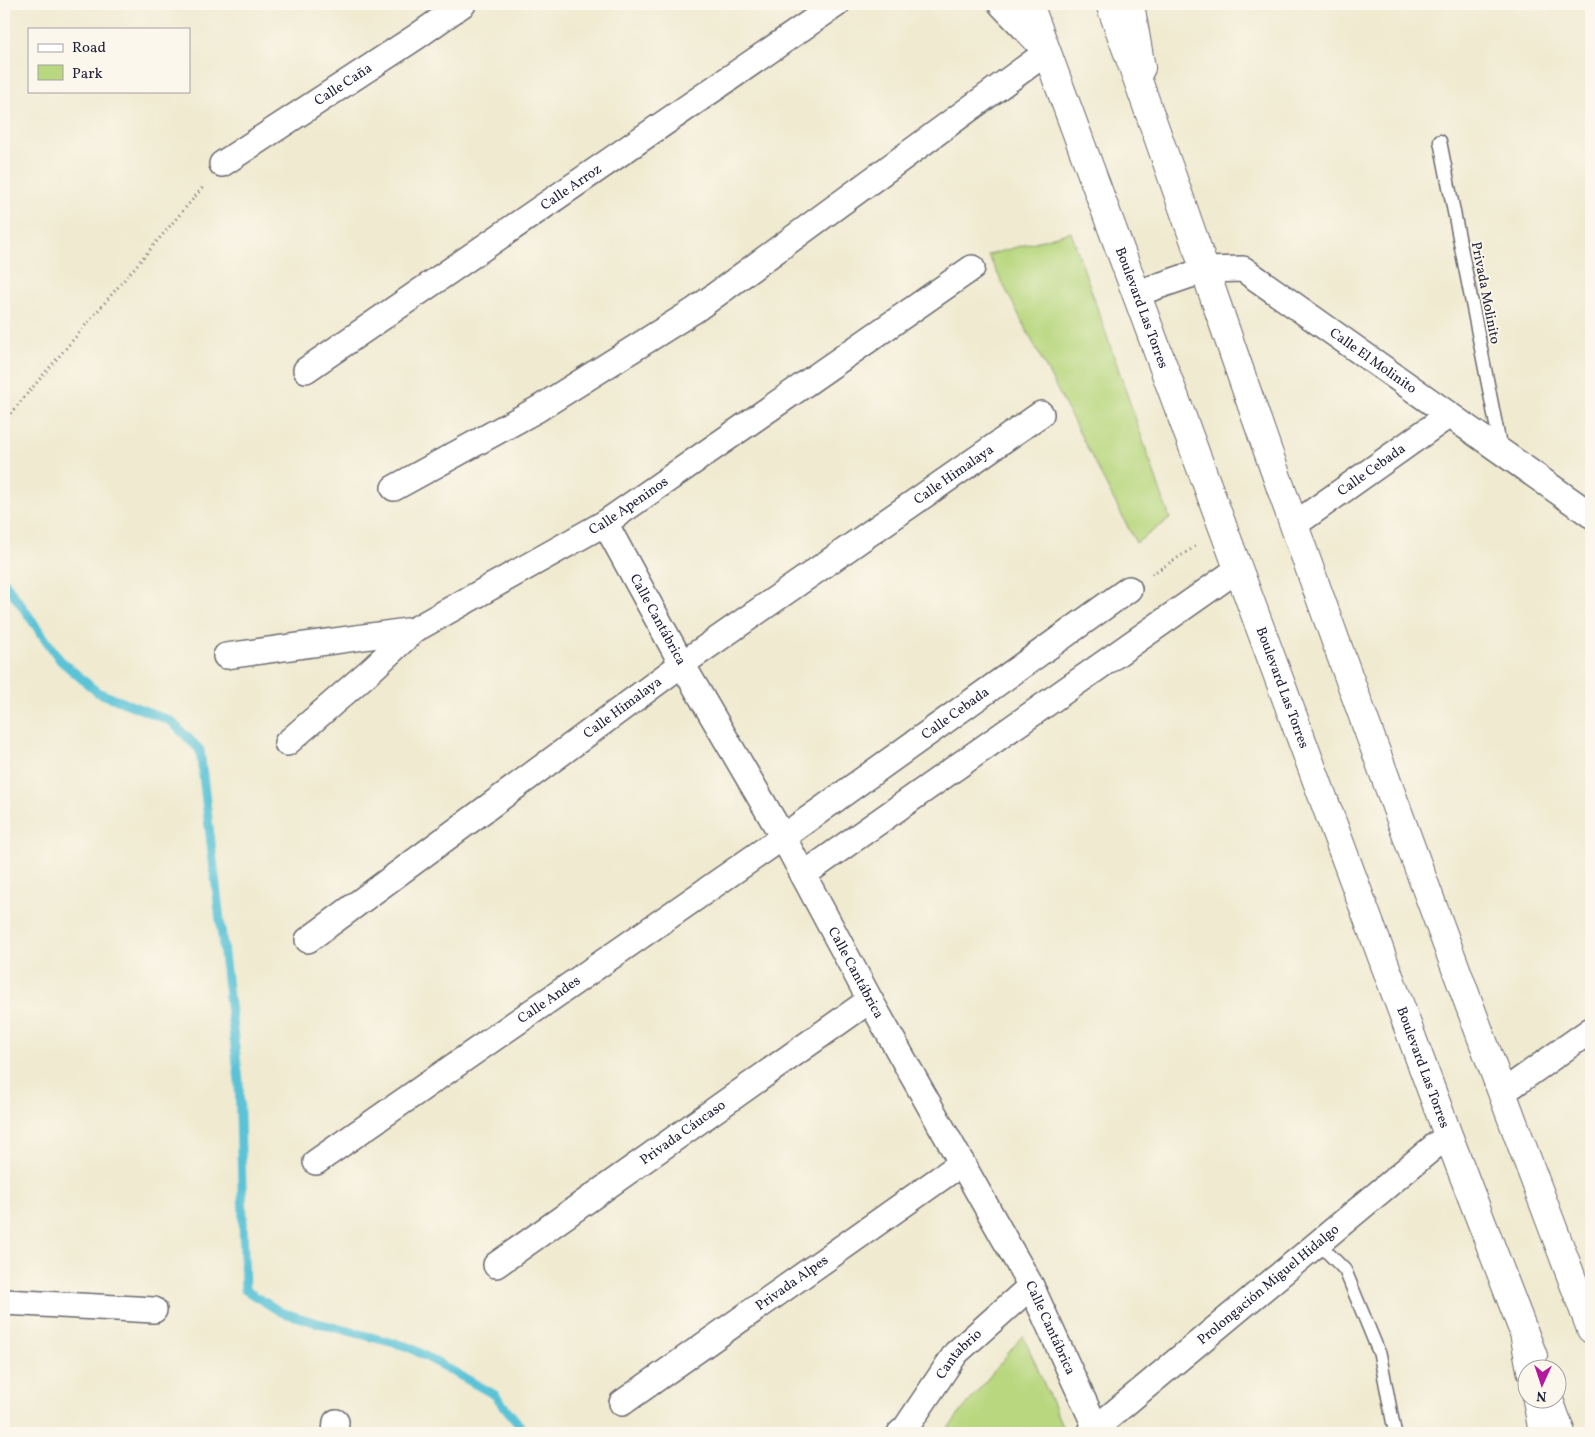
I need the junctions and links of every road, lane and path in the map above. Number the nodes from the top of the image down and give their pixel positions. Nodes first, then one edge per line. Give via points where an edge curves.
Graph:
1 (463, 4) edge
2 (837, 4) edge
3 (1001, 4) edge
4 (1029, 4) edge
5 (1110, 4) edge
6 (1130, 4) edge
7 (1047, 52) junction
8 (1146, 99) junction
9 (1440, 141) dead end
10 (222, 164) joint
11 (972, 268) dead end
12 (1205, 270) junction
13 (1138, 293) junction
14 (306, 370) dead end
15 (1041, 414) dead end
16 (1449, 415) junction
17 (4, 421) edge
18 (1501, 450) junction
19 (394, 488) dead end
20 (1591, 515) edge
21 (605, 523) junction
22 (1294, 525) junction
23 (1223, 528) junction
24 (1238, 569) junction
25 (1129, 589) joint
26 (414, 630) junction
27 (226, 656) dead end
28 (682, 664) junction
29 (287, 743) dead end
30 (783, 837) junction
31 (803, 875) junction
32 (308, 940) dead end
33 (870, 1000) junction
34 (1591, 1030) edge
35 (1502, 1093) junction
36 (1448, 1135) junction
37 (316, 1162) dead end
38 (962, 1163) junction
39 (1318, 1243) junction
40 (496, 1265) dead end
41 (1031, 1286) junction
42 (4, 1302) edge
43 (154, 1310) dead end
44 (1591, 1329) edge
45 (1524, 1333) junction
46 (1529, 1360) edge
47 (1534, 1360) edge
48 (622, 1403) dead end
49 (1539, 1410) edge
50 (1552, 1410) edge
51 (1093, 1430) edge
52 (900, 1433) edge
53 (1395, 1433) edge
54 (1543, 1433) edge
55 (1561, 1433) edge

1 - 10 street, Calle Caña
2 - 14 street, Calle Arroz
3 - 7 street
4 - 7 main road, Boulevard Las Torres
5 - 8 main road
6 - 8 main road
7 - 13 main road, Boulevard Las Torres
7 - 19 street via 695,310 538,409
8 - 12 main road
9 - 18 lane, Privada Molinito
10 - 17 path
11 - 21 street, Calle Apeninos
12 - 13 street, Calle El Molinito
12 - 16 street, Calle El Molinito via 1243,269
12 - 22 main road
13 - 23 main road, Boulevard Las Torres
15 - 28 street, Calle Himalaya
16 - 18 street, Calle El Molinito
16 - 22 street, Calle Cebada
18 - 20 street, Calle El Molinito
21 - 26 street, Calle Apeninos
21 - 28 street, Calle Cantábrica
22 - 35 main road
23 - 24 main road, Boulevard Las Torres
23 - 25 path
24 - 31 street
24 - 36 main road, Boulevard Las Torres
25 - 30 street, Calle Cebada
26 - 27 street
26 - 29 street, Calle Apeninos
28 - 30 street, Calle Cantábrica
28 - 32 street, Calle Himalaya
30 - 31 street, Calle Cantábrica
30 - 37 street, Calle Andes
31 - 33 street, Calle Cantábrica
33 - 38 street, Calle Cantábrica
33 - 40 street, Privada Cáucaso
34 - 35 street
35 - 44 main road
36 - 39 street, Prolongación Miguel Hidalgo
36 - 45 main road, Boulevard Las Torres
38 - 41 street, Calle Cantábrica
38 - 48 street, Privada Alpes
39 - 51 street, Prolongación Miguel Hidalgo
39 - 53 lane via 1345,1270 1380,1355
41 - 51 street, Calle Cantábrica
41 - 52 street, Cantabrio via 956,1353
42 - 43 street
45 - 46 main road
45 - 47 main road, Boulevard Las Torres
49 - 54 main road
50 - 55 main road

